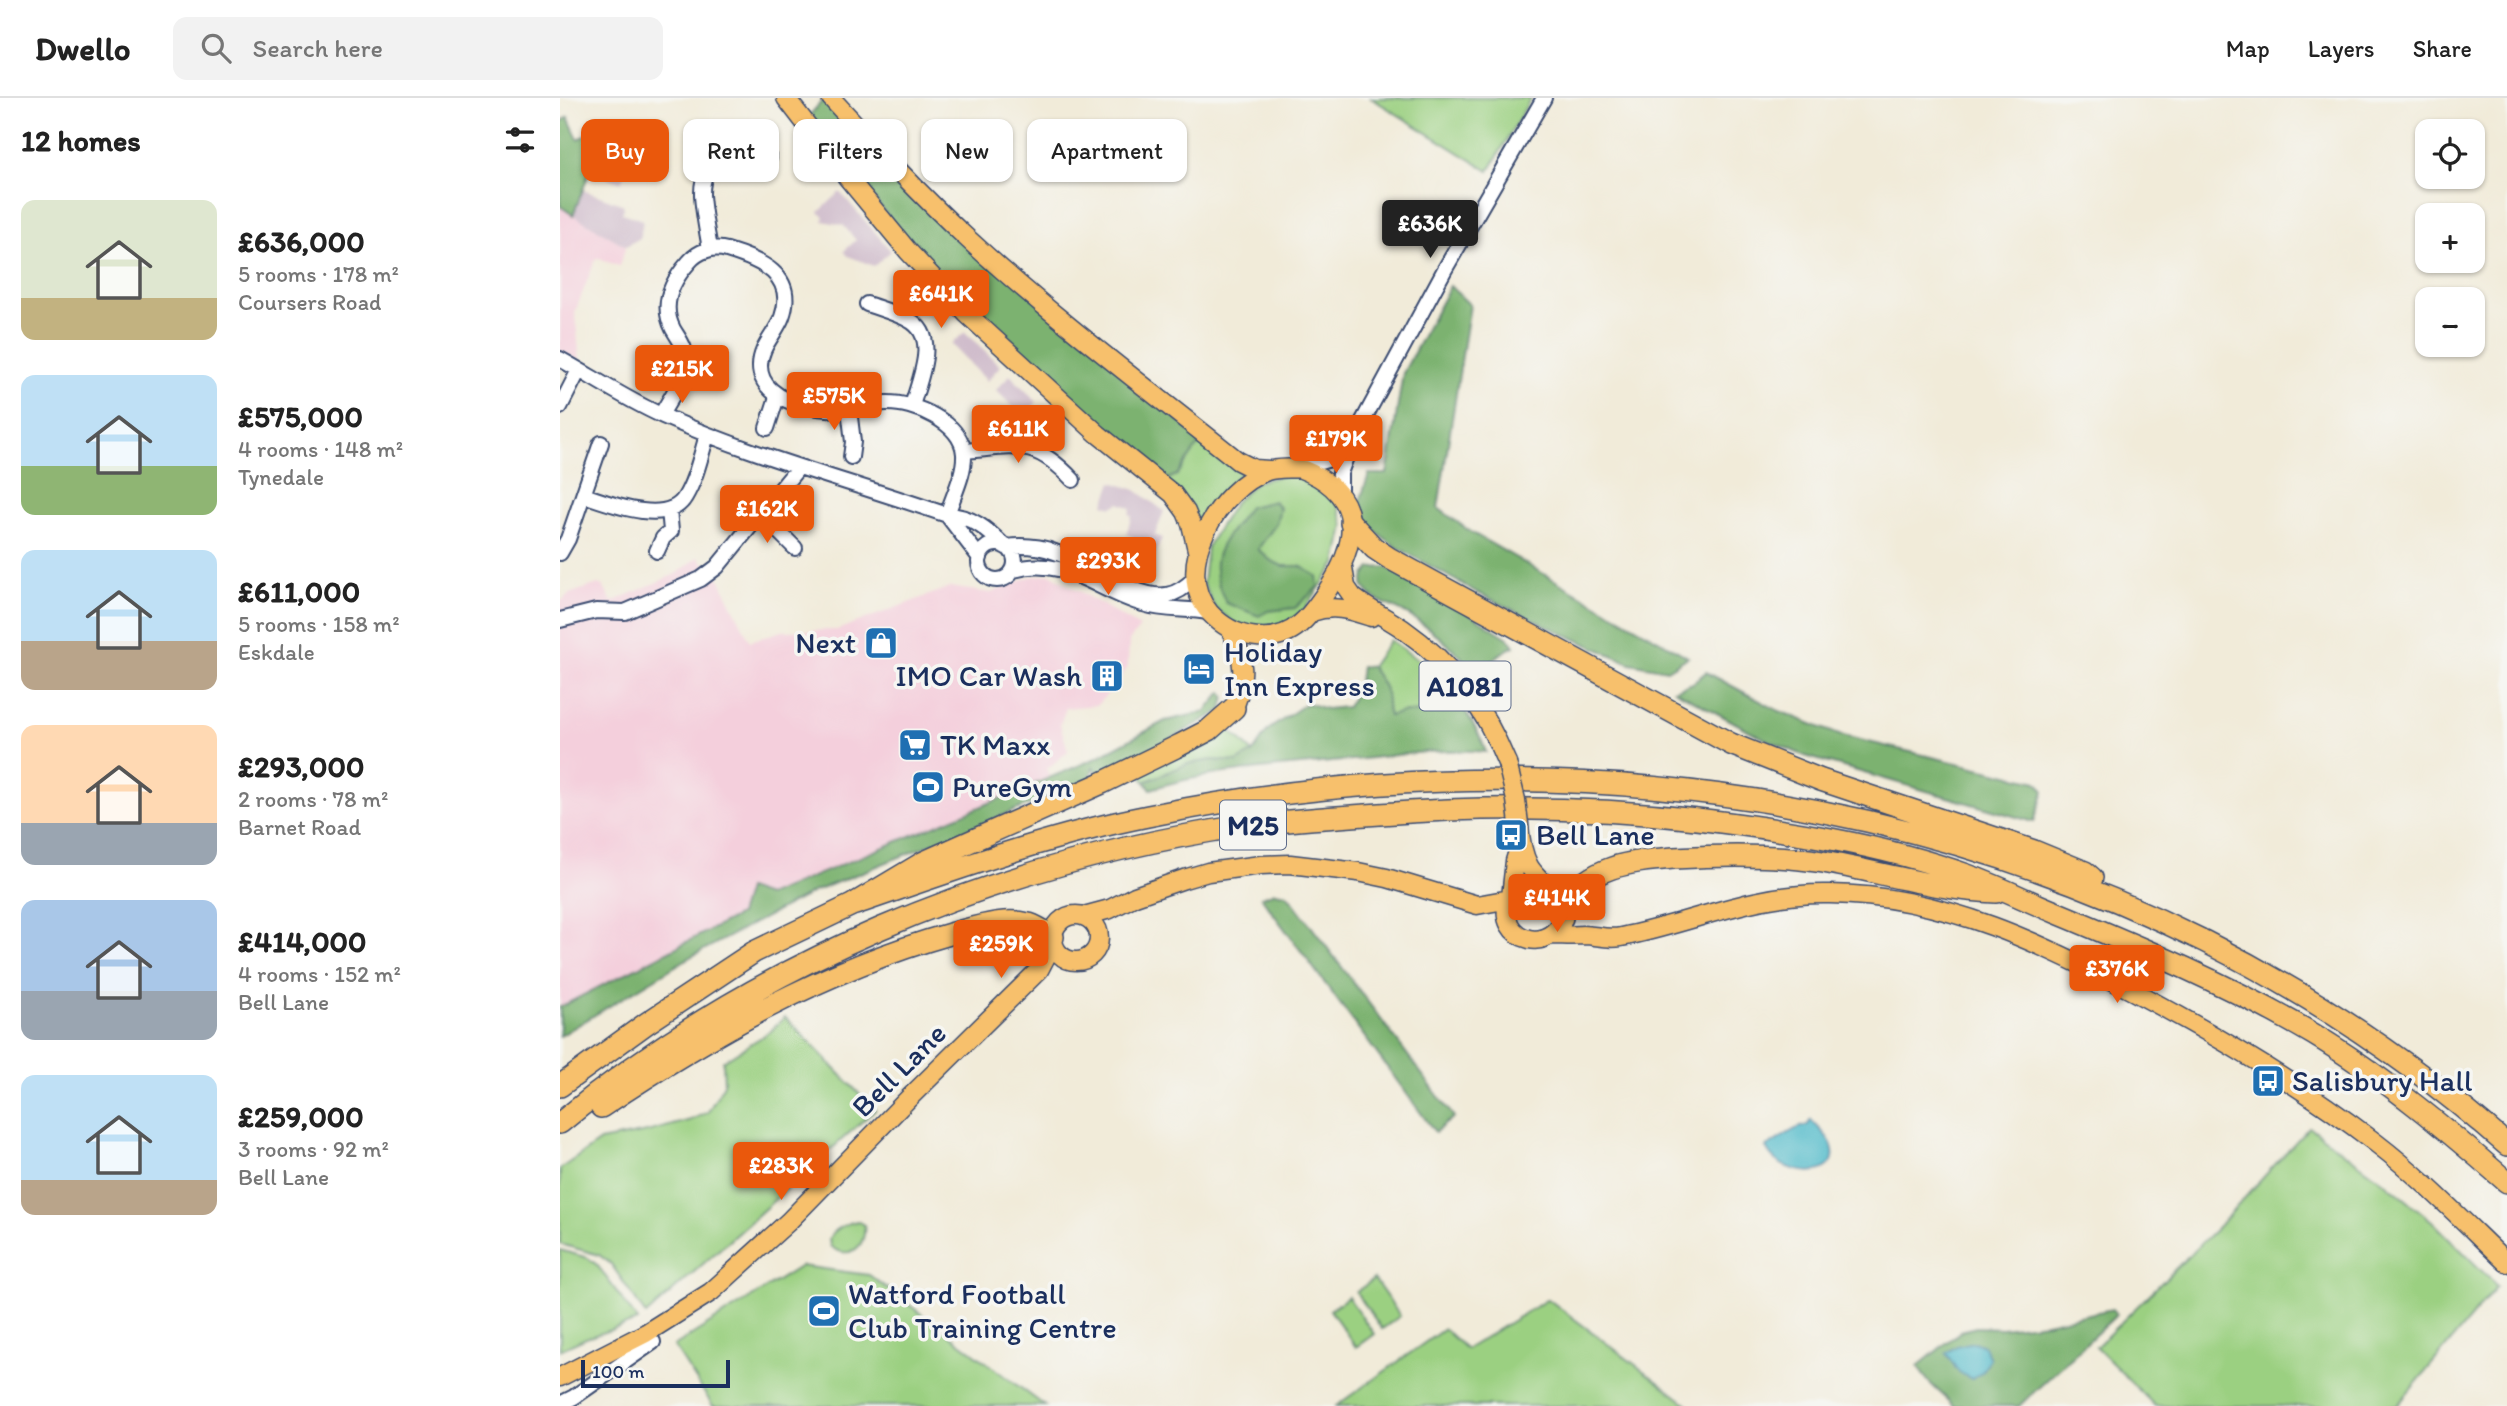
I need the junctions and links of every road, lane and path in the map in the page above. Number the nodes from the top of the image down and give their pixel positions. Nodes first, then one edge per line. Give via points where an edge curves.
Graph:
1 (786, 98) edge
2 (831, 98) edge
3 (1544, 98) edge
4 (705, 182) edge
5 (710, 249) junction
6 (867, 304) dead end
7 (560, 359) edge
8 (579, 370) junction
9 (777, 397) junction
10 (912, 406) junction
11 (560, 407) edge
12 (849, 409) junction
13 (661, 415) junction
14 (767, 428) dead end
15 (708, 435) junction
16 (1352, 441) junction
17 (601, 443) dead end
18 (964, 450) junction
19 (851, 457) dead end
20 (798, 468) junction
21 (1299, 468) junction
22 (1269, 470) junction
23 (1073, 480) dead end
24 (584, 495) junction
25 (1340, 495) junction
26 (669, 510) junction
27 (947, 515) junction
28 (759, 516) junction
29 (1351, 523) junction
30 (1005, 546) junction
31 (795, 548) dead end
32 (1196, 550) junction
33 (657, 551) dead end
34 (560, 553) edge
35 (980, 558) junction
36 (1343, 567) junction
37 (1014, 570) junction
38 (1195, 578) junction
39 (1208, 612) junction
40 (1312, 612) junction
41 (560, 620) edge
42 (1401, 627) junction
43 (1231, 631) junction
44 (1234, 708) joint
45 (1521, 842) junction
46 (1545, 886) junction
47 (2005, 892) junction
48 (1510, 898) junction
49 (852, 905) junction
50 (1477, 905) junction
51 (1562, 907) junction
52 (2134, 908) junction
53 (1110, 909) junction
54 (1084, 916) junction
55 (1511, 927) junction
56 (1099, 933) junction
57 (1551, 935) junction
58 (1584, 935) junction
59 (1053, 940) junction
60 (1072, 961) junction
61 (1039, 970) junction
62 (560, 1086) edge
63 (560, 1123) edge
64 (560, 1130) edge
65 (2507, 1145) edge
66 (2507, 1182) edge
67 (2507, 1263) edge
68 (653, 1342) dead end
69 (560, 1377) edge
70 (560, 1404) edge

1 - 32 main road via 855,188 967,314 1098,434 1173,494 1191,524
2 - 22 main road via 968,239 1058,318 1238,461
3 - 16 street
4 - 5 street via 702,193
5 - 9 street via 728,251 771,269 782,283 786,304 761,359 765,383
5 - 13 street via 693,257 668,295 667,310 684,345 686,361
6 - 10 street via 909,320 925,336 926,353
7 - 8 street
8 - 11 street
8 - 13 street
9 - 12 street via 807,407
9 - 14 street
10 - 12 street via 883,403
10 - 18 street via 940,419
12 - 19 street
13 - 15 street
15 - 20 street
15 - 26 street via 686,496
16 - 21 street via 1330,459
16 - 25 street via 1340,473
17 - 24 street
18 - 23 street via 1035,449
18 - 27 street
20 - 27 street
20 - 28 street
21 - 22 main road
21 - 25 main road via 1316,475
22 - 32 main road via 1231,496
24 - 26 street via 634,509
24 - 34 street
25 - 29 main road
26 - 33 street via 671,531
27 - 30 street via 968,519
27 - 35 street
28 - 31 street
28 - 41 street via 717,567 701,579 625,612 596,611
29 - 36 main road
29 - 52 highway, M25 via 1389,558 1731,744 1821,780 2034,851 2085,872
30 - 35 street via 992,545
30 - 37 street via 1015,559
30 - 38 street via 1054,552 1159,595 1175,593
32 - 38 main road
35 - 37 street via 982,572 992,579 1003,580
36 - 40 main road
36 - 42 main road, A1081 via 1353,597
37 - 39 street via 1036,565 1058,568 1139,603
38 - 39 main road
39 - 43 main road
40 - 42 main road, A1081 via 1340,607
40 - 43 main road via 1290,631 1269,637
42 - 45 main road, A1081, bridge via 1462,681 1496,735 1516,800
43 - 44 main road via 1243,670
44 - 49 highway, M25 via 1209,730 1180,745 924,862
45 - 46 main road, A1081 via 1528,863
45 - 48 main road, A1081
46 - 48 main road via 1528,885
46 - 51 main road via 1559,897
47 - 51 highway, M25 via 1962,891 1819,862 1691,857 1608,868 1588,879
47 - 63 highway, M25 via 1969,875 1894,854 1738,824 1656,814 1455,808 1243,826 1079,860 936,906 836,948 764,985 646,1058
47 - 66 highway, M25 via 2126,941 2315,1035 2393,1088
48 - 50 main road
48 - 55 main road
49 - 52 highway, M25 via 1007,853 1149,816 1307,792 1558,782 1689,790 1846,815 1988,852
49 - 62 highway, M25 via 754,952
50 - 53 main road via 1377,876 1290,864 1208,872 1161,886
50 - 55 main road
51 - 57 main road via 1562,921
51 - 58 main road
52 - 65 highway, M25 via 2271,976 2346,1023 2421,1075
53 - 54 main road
53 - 56 main road
54 - 56 main road
54 - 59 main road via 1063,919
55 - 57 main road via 1534,940
56 - 60 main road via 1095,952 1085,960
57 - 58 main road
58 - 67 main road via 1621,937 1748,902 1830,894 1890,899 1988,924 2071,959 2252,1058 2377,1144
59 - 60 main road via 1060,955
59 - 61 main road, Bell Lane
59 - 64 highway via 1028,924 995,923 863,964 771,1004
60 - 61 main road, Bell Lane
61 - 69 main road, Bell Lane via 788,1223 711,1292 646,1333
68 - 70 street

